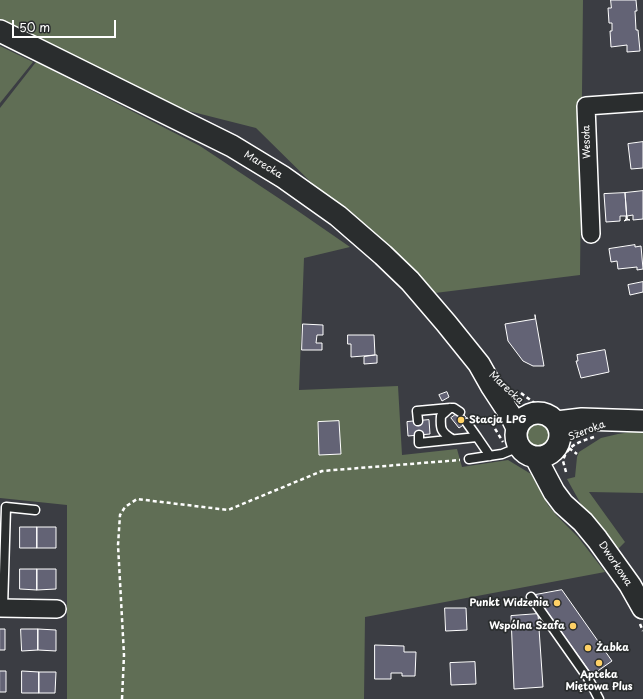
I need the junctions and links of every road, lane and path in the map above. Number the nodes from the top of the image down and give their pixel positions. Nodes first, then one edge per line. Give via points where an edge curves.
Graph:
1 (0, 31) edge
2 (643, 102) edge
3 (591, 234) dead end
4 (479, 364) junction
5 (450, 408) junction
6 (460, 412) dead end
7 (534, 413) junction
8 (490, 415) dead end
9 (616, 420) junction
10 (418, 421) dead end
11 (643, 421) edge
12 (557, 422) junction
13 (467, 423) dead end
14 (419, 435) dead end
15 (600, 436) dead end
16 (477, 437) junction
17 (452, 439) junction
18 (537, 445) junction
19 (577, 454) dead end
20 (490, 456) junction
21 (470, 459) joint
22 (566, 472) dead end
23 (3, 507) edge
24 (35, 510) dead end
25 (531, 597) dead end
26 (1, 608) edge
27 (643, 608) edge
28 (57, 609) dead end
29 (122, 699) edge
30 (599, 699) edge

1 - 4 street, Marecka via 232,146 283,177 338,216 383,255 410,281
2 - 3 street, Wesoła via 586,106
4 - 7 street, Marecka
4 - 18 street, Marecka via 492,387
5 - 6 lane
5 - 10 lane via 417,411
5 - 17 lane via 441,416 440,425 443,433
7 - 12 street via 544,413
7 - 18 street via 523,418
8 - 18 path via 491,422
9 - 11 street, Szeroka
9 - 12 street, Szeroka via 582,419
9 - 18 street, Szeroka
12 - 18 street via 560,432
13 - 16 lane
14 - 17 lane via 419,442
15 - 18 path via 582,441
16 - 17 lane
16 - 20 lane
18 - 19 path
18 - 20 lane
18 - 22 path via 563,461
18 - 27 street, Dworkowa via 554,492 583,522 612,560
20 - 21 lane
21 - 29 path via 322,470 228,510 137,499 125,507 120,515 118,545 124,655
23 - 24 lane
23 - 26 lane
25 - 30 lane via 588,678
26 - 28 street

